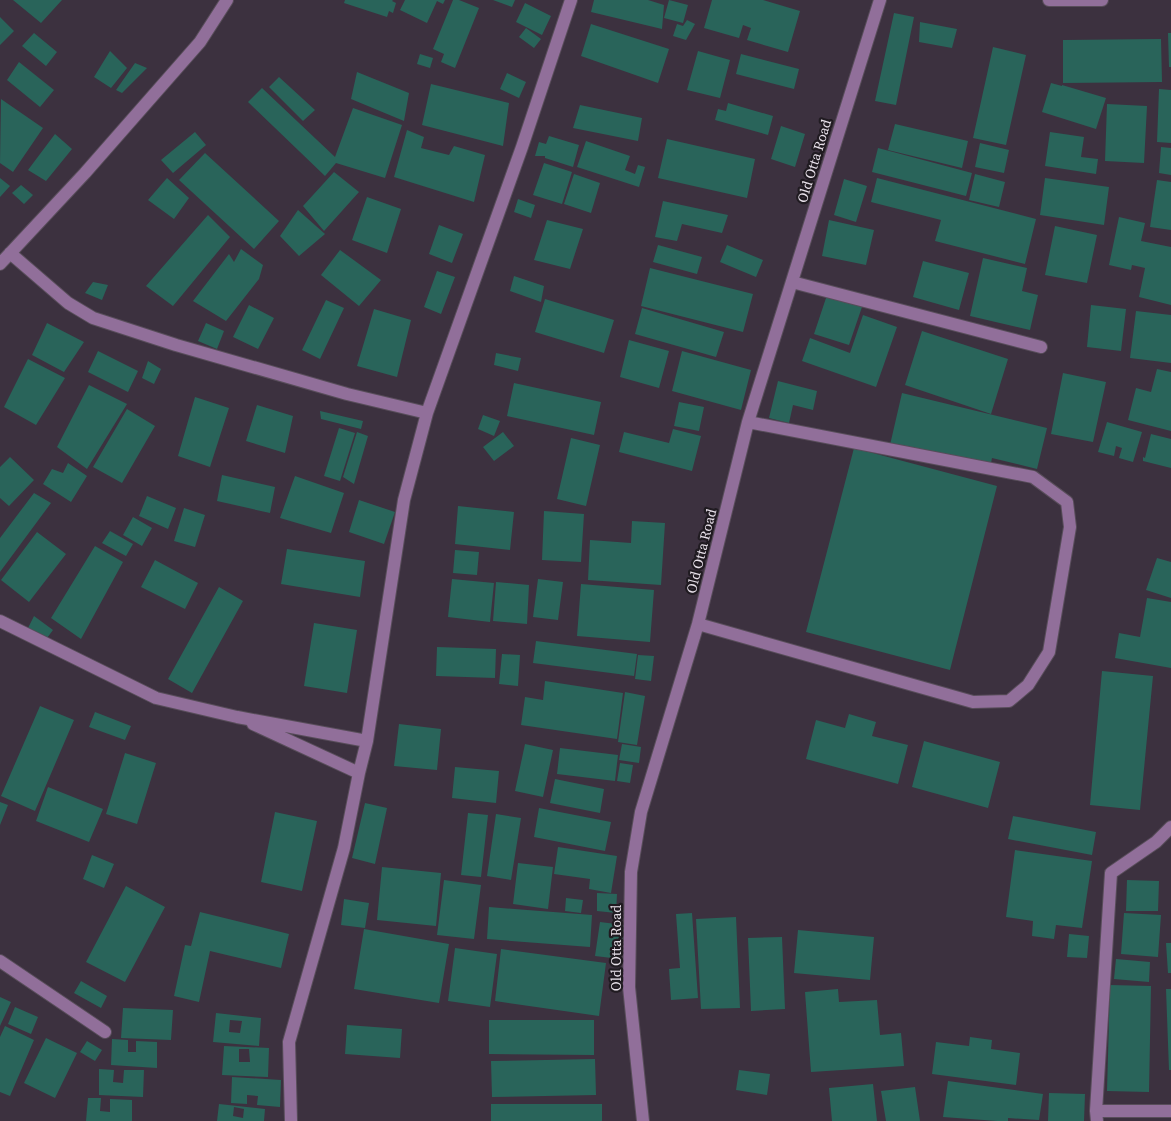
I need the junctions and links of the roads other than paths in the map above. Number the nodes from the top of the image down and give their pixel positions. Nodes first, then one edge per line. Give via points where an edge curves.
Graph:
1 (227, 0) edge
2 (570, 0) edge
3 (880, 0) edge
4 (1049, 0) edge
5 (1102, 0) edge
6 (10, 253) junction
7 (0, 264) edge
8 (792, 282) junction
9 (1041, 347) dead end
10 (427, 413) junction
11 (748, 422) junction
12 (0, 621) edge
13 (698, 624) junction
14 (238, 717) junction
15 (367, 741) junction
16 (359, 773) junction
17 (1171, 827) edge
18 (0, 960) edge
19 (105, 1032) dead end
20 (1171, 1111) edge
21 (1097, 1116) edge
22 (291, 1121) edge
23 (643, 1121) edge

1 - 6 street via 200,42 85,174
2 - 10 street via 522,147
3 - 8 street, Old Otta Road
4 - 5 street
6 - 7 street
6 - 10 street via 68,303 93,318 347,394
8 - 9 street
8 - 11 street, Old Otta Road
10 - 15 street via 404,500
11 - 13 street, Old Otta Road
11 - 13 street via 1033,477 1067,502 1070,527 1049,652 1028,685 1009,701 973,702
12 - 14 street via 156,698
13 - 23 street, Old Otta Road via 640,812 631,872 629,987
14 - 15 street
14 - 16 street
15 - 16 street
16 - 22 street via 344,848 289,1042
17 - 21 street via 1156,842 1111,873
18 - 19 street
20 - 21 street

